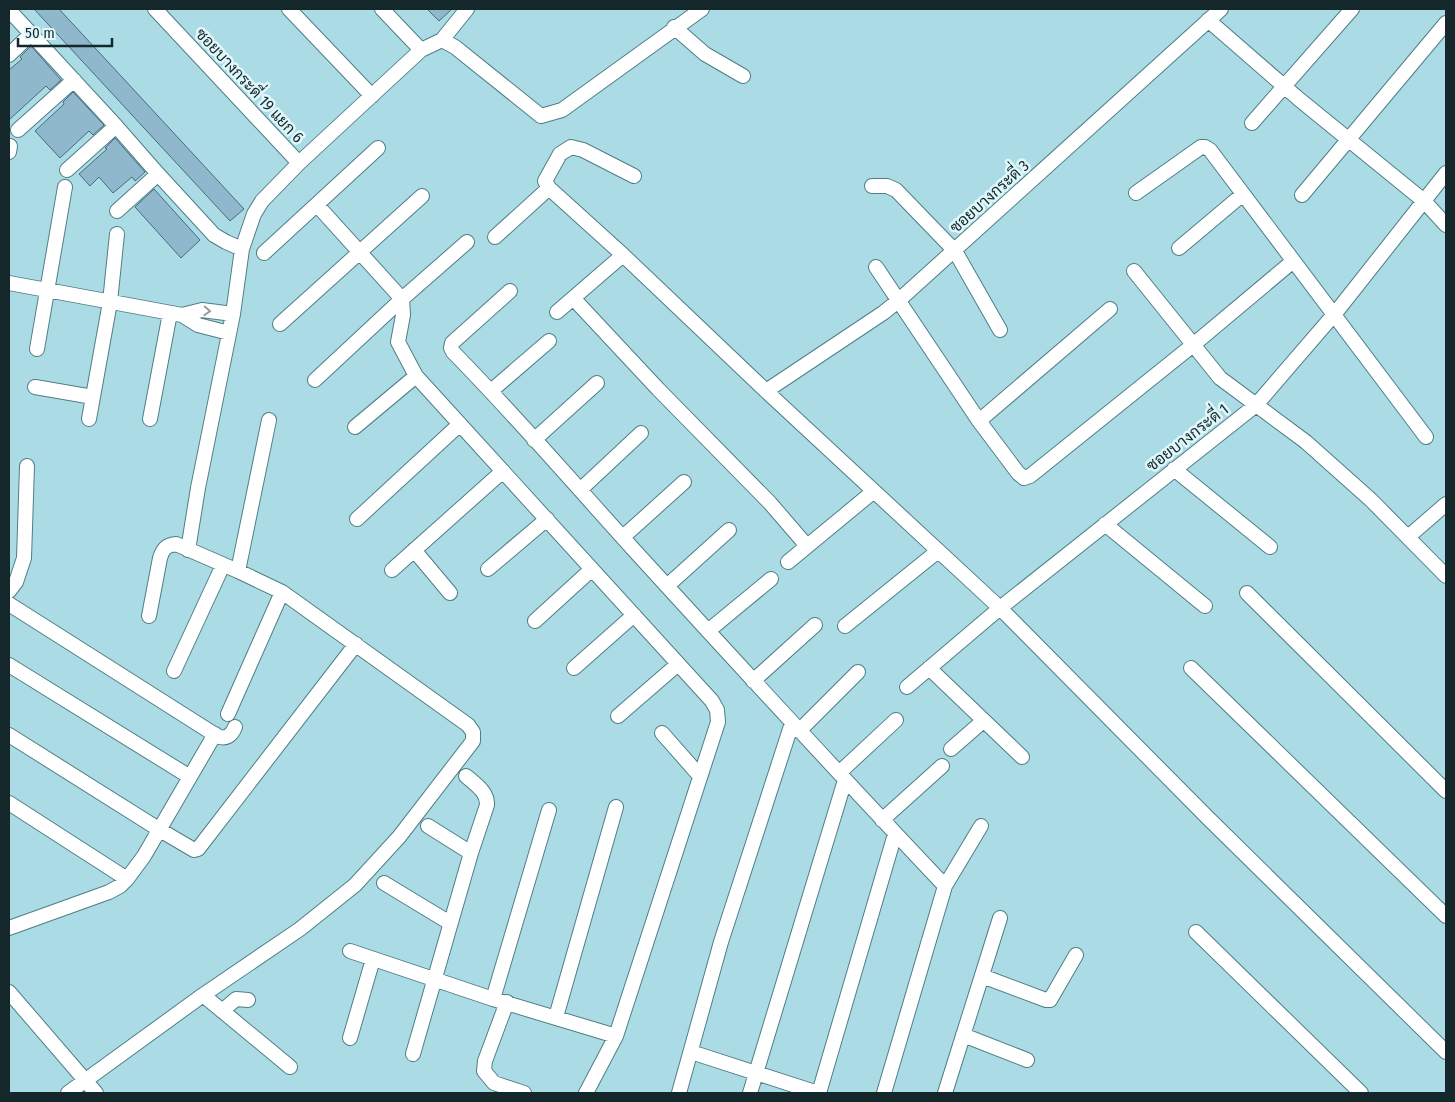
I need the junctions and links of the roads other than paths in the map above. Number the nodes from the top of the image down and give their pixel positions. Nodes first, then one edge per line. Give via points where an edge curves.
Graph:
1 (155, 9) edge
2 (289, 9) edge
3 (382, 9) edge
4 (467, 9) edge
5 (702, 9) edge
6 (1221, 9) edge
7 (1352, 9) edge
8 (9, 10) edge
9 (1208, 20) junction
10 (1446, 23) edge
11 (674, 27) junction
12 (31, 34) junction
13 (442, 40) junction
14 (422, 50) junction
15 (9, 55) edge
16 (743, 76) dead end
17 (74, 80) junction
18 (1284, 86) junction
19 (372, 96) junction
20 (1252, 123) dead end
21 (116, 126) junction
22 (18, 130) dead end
23 (1348, 140) junction
24 (378, 148) dead end
25 (299, 163) junction
26 (67, 170) dead end
27 (1446, 173) edge
28 (158, 174) junction
29 (634, 176) dead end
30 (872, 186) dead end
31 (65, 187) dead end
32 (549, 188) junction
33 (1136, 193) dead end
34 (1242, 195) junction
35 (1302, 195) dead end
36 (422, 196) dead end
37 (1424, 201) junction
38 (317, 205) junction
39 (117, 211) dead end
40 (1446, 225) edge
41 (117, 234) dead end
42 (496, 237) dead end
43 (467, 242) dead end
44 (1179, 248) dead end
45 (242, 249) junction
46 (954, 251) junction
47 (264, 252) dead end
48 (359, 252) junction
49 (623, 255) junction
50 (1292, 262) junction
51 (876, 267) dead end
52 (1134, 271) dead end
53 (9, 282) edge
54 (47, 290) junction
55 (510, 291) dead end
56 (573, 298) junction
57 (402, 299) junction
58 (898, 301) junction
59 (110, 302) junction
60 (1110, 309) dead end
61 (557, 312) dead end
62 (176, 314) junction
63 (233, 314) junction
64 (1333, 315) junction
65 (280, 324) dead end
66 (1000, 330) dead end
67 (229, 333) junction
68 (550, 341) dead end
69 (1193, 345) junction
70 (37, 349) dead end
71 (416, 376) junction
72 (315, 380) dead end
73 (596, 383) dead end
74 (35, 387) dead end
75 (491, 391) junction
76 (766, 391) junction
77 (93, 397) junction
78 (1256, 405) junction
79 (89, 419) dead end
80 (150, 419) dead end
81 (269, 420) dead end
82 (979, 421) junction
83 (460, 424) junction
84 (355, 427) dead end
85 (641, 433) dead end
86 (1426, 437) dead end
87 (534, 440) junction
88 (27, 466) dead end
89 (1174, 469) junction
90 (503, 471) junction
91 (684, 482) dead end
92 (580, 490) junction
93 (874, 491) junction
94 (1446, 504) edge
95 (357, 519) dead end
96 (547, 519) junction
97 (1105, 524) junction
98 (729, 530) dead end
99 (1408, 537) junction
100 (623, 538) junction
101 (807, 546) junction
102 (1270, 547) dead end
103 (188, 550) junction
104 (414, 550) junction
105 (938, 550) junction
106 (788, 562) dead end
107 (223, 566) junction
108 (488, 569) dead end
109 (592, 569) junction
110 (392, 570) dead end
111 (238, 571) junction
112 (1446, 576) edge
113 (770, 579) dead end
114 (667, 586) junction
115 (9, 591) edge
116 (282, 592) junction
117 (450, 593) dead end
118 (1247, 593) dead end
119 (9, 604) edge
120 (1205, 606) dead end
121 (1000, 608) junction
122 (634, 615) junction
123 (149, 616) dead end
124 (536, 621) dead end
125 (815, 625) dead end
126 (845, 626) dead end
127 (708, 631) junction
128 (356, 644) junction
129 (678, 664) junction
130 (9, 665) edge
131 (574, 668) dead end
132 (929, 668) junction
133 (1191, 668) dead end
134 (174, 672) dead end
135 (858, 672) dead end
136 (753, 680) junction
137 (907, 687) dead end
138 (228, 714) dead end
139 (618, 716) dead end
140 (896, 720) dead end
141 (983, 721) junction
142 (236, 727) dead end
143 (795, 727) junction
144 (662, 733) dead end
145 (9, 734) edge
146 (215, 734) junction
147 (951, 749) dead end
148 (1022, 756) dead end
149 (942, 766) dead end
150 (699, 775) junction
151 (466, 776) dead end
152 (842, 776) junction
153 (190, 777) junction
154 (1446, 791) edge
155 (9, 804) edge
156 (616, 807) dead end
157 (549, 810) dead end
158 (882, 820) junction
159 (428, 826) dead end
160 (981, 826) dead end
161 (160, 830) junction
162 (895, 834) junction
163 (471, 853) junction
164 (127, 879) junction
165 (384, 883) dead end
166 (945, 886) junction
167 (1446, 916) edge
168 (1000, 918) dead end
169 (450, 923) junction
170 (9, 928) edge
171 (1196, 932) dead end
172 (350, 951) dead end
173 (1076, 955) dead end
174 (373, 959) junction
175 (982, 976) junction
176 (435, 979) junction
177 (9, 992) edge
178 (203, 995) junction
179 (493, 999) junction
180 (248, 1000) dead end
181 (507, 1002) junction
182 (14, 1007) edge
183 (222, 1011) junction
184 (556, 1016) junction
185 (963, 1035) junction
186 (616, 1036) junction
187 (350, 1038) dead end
188 (691, 1052) junction
189 (1446, 1052) edge
190 (413, 1054) dead end
191 (1027, 1060) dead end
192 (290, 1067) dead end
193 (756, 1073) junction
194 (86, 1082) junction
195 (68, 1093) edge
196 (96, 1093) edge
197 (524, 1093) edge
198 (586, 1093) edge
199 (679, 1093) edge
200 (750, 1093) edge
201 (819, 1093) edge
202 (884, 1093) edge
203 (945, 1093) edge
204 (1362, 1093) edge

1 - 25 street, ซอยบางกระดี่ 19 แยก 6
2 - 19 street
3 - 14 street
4 - 13 street
5 - 11 street
6 - 9 street, ซอยบางกระดี่ 3
7 - 18 street
8 - 12 street
9 - 18 street
9 - 46 street, ซอยบางกระดี่ 3
10 - 23 street
11 - 13 street via 562,110 541,116
11 - 16 street via 705,54
12 - 15 street
12 - 17 street
13 - 14 street
14 - 19 street
17 - 21 street
17 - 22 street
18 - 20 street
18 - 23 street
19 - 25 street
21 - 26 street
21 - 28 street
23 - 35 street
23 - 37 street
24 - 38 street
25 - 45 street via 254,214
27 - 37 street, ซอยบางกระดี่ 1
28 - 39 street
28 - 45 street via 214,235
29 - 32 street via 571,147 560,154 547,177 545,181
30 - 46 street via 896,190
31 - 54 street
32 - 42 street
32 - 49 street
33 - 34 street via 1205,147
34 - 44 street
34 - 50 street
36 - 48 street
37 - 40 street
37 - 64 street, ซอยบางกระดี่ 1
38 - 47 street
38 - 48 street
41 - 59 street
43 - 57 street
45 - 63 street
46 - 58 street, ซอยบางกระดี่ 3
46 - 66 street
48 - 57 street
48 - 65 street
49 - 56 street
49 - 76 street
50 - 64 street
50 - 69 street
51 - 58 street
52 - 69 street
53 - 54 street
54 - 59 street
54 - 70 street
55 - 75 street via 451,346
56 - 61 street
56 - 101 street
57 - 71 street via 398,342
57 - 72 street
58 - 76 street, ซอยบางกระดี่ 3
58 - 82 street
59 - 62 street
59 - 77 street
60 - 82 street
62 -> 63 street via 202,310
62 - 67 street via 198,325
62 - 80 street
63 - 67 street
64 - 78 street, ซอยบางกระดี่ 1
64 - 86 street
67 - 103 street
68 - 75 street
69 - 78 street via 1220,378
69 - 82 street via 1030,476 1024,478 1018,473
71 - 83 street
71 - 84 street
73 - 87 street
74 - 77 street
75 - 87 street
76 - 93 street
77 - 79 street
78 - 89 street, ซอยบางกระดี่ 1
78 - 99 street via 1306,442
81 - 111 street
83 - 90 street
83 - 95 street
85 - 92 street
87 - 92 street
88 - 115 street via 24,558 16,582
89 - 97 street, ซอยบางกระดี่ 1
89 - 102 street
90 - 96 street
90 - 104 street
91 - 100 street
92 - 100 street
93 - 101 street
93 - 105 street
94 - 99 street
96 - 108 street
96 - 109 street
97 - 120 street
97 - 121 street, ซอยบางกระดี่ 1
98 - 114 street
99 - 112 street
100 - 114 street
101 - 106 street
103 - 107 street
103 - 123 street via 176,544 164,549
104 - 110 street
104 - 117 street
105 - 121 street
105 - 126 street
107 - 111 street
107 - 134 street
109 - 122 street
109 - 124 street
111 - 116 street
113 - 127 street
114 - 127 street
116 - 128 street
116 - 138 street
118 - 154 street
119 - 146 street
121 - 132 street, ซอยบางกระดี่ 1
121 - 189 street
122 - 129 street
122 - 131 street
125 - 136 street
127 - 136 street
128 - 161 street via 200,847 194,850
128 - 178 street via 468,725 473,732 473,741 399,837 355,885 300,929
129 - 139 street
129 - 150 street via 717,710 718,722
130 - 153 street
132 - 137 street, ซอยบางกระดี่ 1
132 - 141 street
133 - 167 street
135 - 143 street
136 - 143 street
140 - 152 street
141 - 147 street
141 - 148 street
142 - 146 street via 226,738
143 - 152 street
143 - 188 street via 721,942
144 - 150 street
145 - 161 street
146 - 153 street
149 - 158 street
150 - 186 street
151 - 163 street via 488,799
152 - 158 street
152 - 193 street
153 - 161 street
155 - 164 street
156 - 184 street
157 - 179 street
158 - 162 street
159 - 163 street
160 - 166 street
161 - 164 street
162 - 166 street
162 - 201 street
163 - 169 street
164 - 170 street via 109,892
165 - 169 street
166 - 202 street
168 - 175 street
169 - 176 street
171 - 204 street
172 - 174 street
173 - 175 street via 1050,1000
174 - 176 street
174 - 187 street
175 - 185 street
176 - 179 street
176 - 190 street
177 - 182 street
178 - 183 street
178 - 194 street
179 - 181 street
180 - 183 street via 236,999
181 - 184 street
181 - 197 street via 484,1071 494,1083
182 - 194 street
183 - 192 street
184 - 186 street
185 - 191 street
185 - 203 street
186 - 198 street
188 - 193 street
188 - 199 street
193 - 200 street
193 - 201 street
194 - 195 street
194 - 196 street

